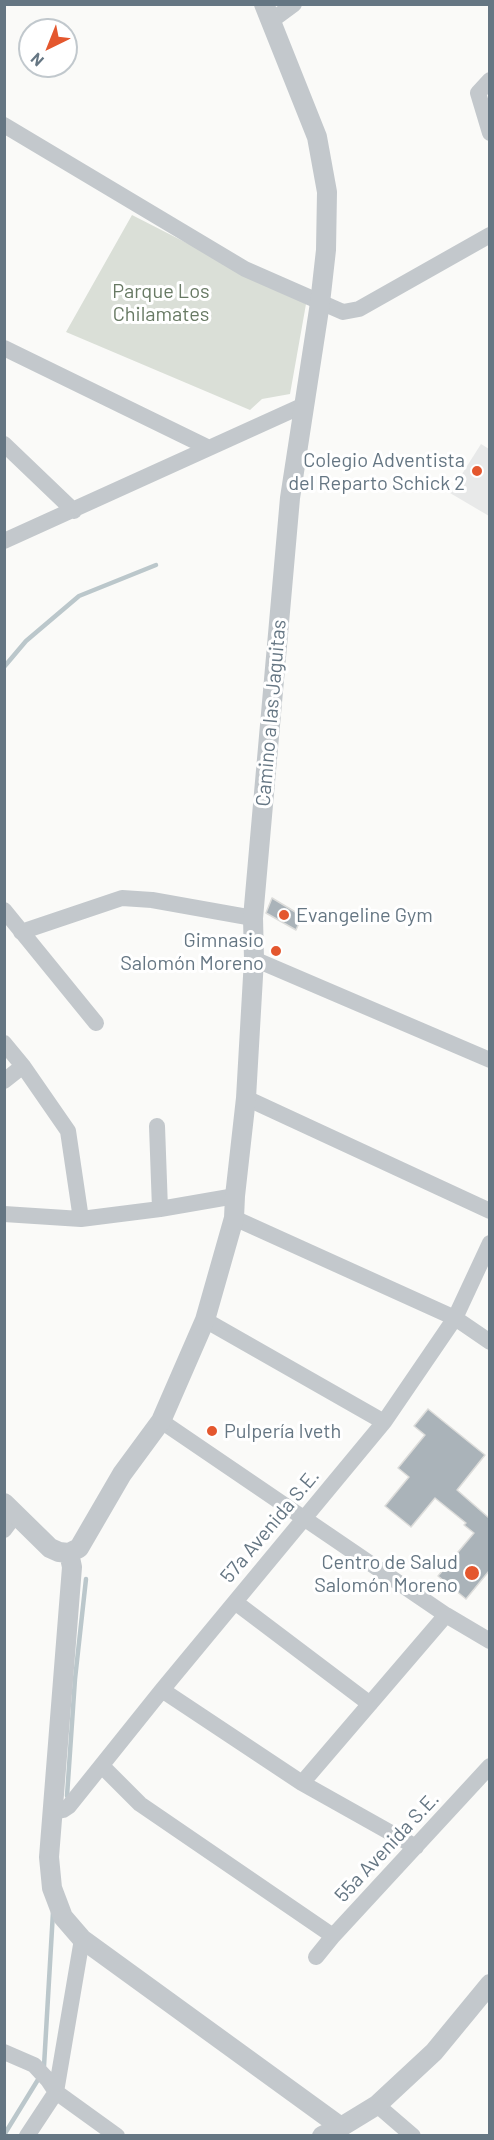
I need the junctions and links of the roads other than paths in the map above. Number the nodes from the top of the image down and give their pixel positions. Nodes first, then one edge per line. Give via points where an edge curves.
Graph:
1 (294, 4) edge
2 (268, 13) edge
3 (489, 80) edge
4 (4, 126) edge
5 (489, 134) edge
6 (489, 236) edge
7 (320, 303) junction
8 (4, 348) edge
9 (304, 405) junction
10 (4, 444) edge
11 (209, 448) junction
12 (74, 511) junction
13 (4, 542) edge
14 (4, 910) edge
15 (253, 918) junction
16 (21, 932) junction
17 (254, 959) junction
18 (96, 1023) dead end
19 (4, 1043) edge
20 (489, 1059) edge
21 (23, 1066) junction
22 (4, 1081) edge
23 (246, 1098) junction
24 (157, 1126) dead end
25 (235, 1196) junction
26 (160, 1209) junction
27 (489, 1211) edge
28 (4, 1214) edge
29 (234, 1218) junction
30 (81, 1219) junction
31 (489, 1243) edge
32 (455, 1318) junction
33 (205, 1320) junction
34 (489, 1342) edge
35 (161, 1421) junction
36 (384, 1422) junction
37 (10, 1508) edge
38 (305, 1517) junction
39 (4, 1530) edge
40 (69, 1553) junction
41 (235, 1602) junction
42 (446, 1615) junction
43 (489, 1641) edge
44 (162, 1690) junction
45 (370, 1704) junction
46 (102, 1766) junction
47 (489, 1766) edge
48 (302, 1783) junction
49 (53, 1812) junction
50 (416, 1847) junction
51 (333, 1936) junction
52 (82, 1939) junction
53 (316, 1958) dead end
54 (489, 1984) edge
55 (4, 2052) edge
56 (52, 2086) junction
57 (377, 2105) junction
58 (341, 2127) junction
59 (27, 2136) edge
60 (117, 2136) edge
61 (322, 2136) edge
62 (413, 2136) edge

1 - 2 street
2 - 7 street, Camino a las Jaguitas via 317,137 327,192
3 - 5 street via 478,93
4 - 7 street via 245,269
6 - 7 street via 359,309 342,312
7 - 9 street, Camino a las Jaguitas
8 - 11 street
9 - 11 street
9 - 15 street, Camino a las Jaguitas via 290,498
10 - 12 street
11 - 12 street
12 - 13 street
14 - 16 street
15 - 16 street via 122,898
15 - 17 street, Camino a las Jaguitas
16 - 18 street
17 - 20 street
17 - 23 street, Camino a las Jaguitas
19 - 21 street
21 - 22 street
21 - 30 street via 70,1137
23 - 25 street, Camino a las Jaguitas
23 - 27 street
24 - 26 street
25 - 26 street
25 - 29 street, Camino a las Jaguitas
26 - 30 street
28 - 30 street
29 - 32 street
29 - 33 street, Camino a las Jaguitas
31 - 32 street, 57a Avenida S.E.
32 - 34 street
32 - 36 street, 57a Avenida S.E.
33 - 35 street, Camino a las Jaguitas
33 - 36 street
35 - 38 street
35 - 40 street, Camino a las Jaguitas via 122,1474 87,1537
36 - 38 street, 57a Avenida S.E.
37 - 39 street
37 - 40 street via 50,1548
38 - 41 street, 57a Avenida S.E.
38 - 42 street
40 - 49 street via 72,1567
41 - 44 street, 57a Avenida S.E.
41 - 45 street
42 - 43 street
42 - 45 street
44 - 46 street, 57a Avenida S.E.
44 - 48 street
45 - 48 street
46 - 49 street, 57a Avenida S.E. via 69,1806
46 - 51 street via 140,1804
47 - 50 street, 55a Avenida S.E.
48 - 50 street
49 - 52 street via 49,1857 52,1888 63,1917
50 - 51 street, 55a Avenida S.E.
51 - 53 street, 55a Avenida S.E.
52 - 56 street
52 - 58 street
54 - 57 street via 435,2052
55 - 56 street via 34,2065
56 - 59 street
56 - 60 street
57 - 58 street
57 - 62 street
58 - 61 street

